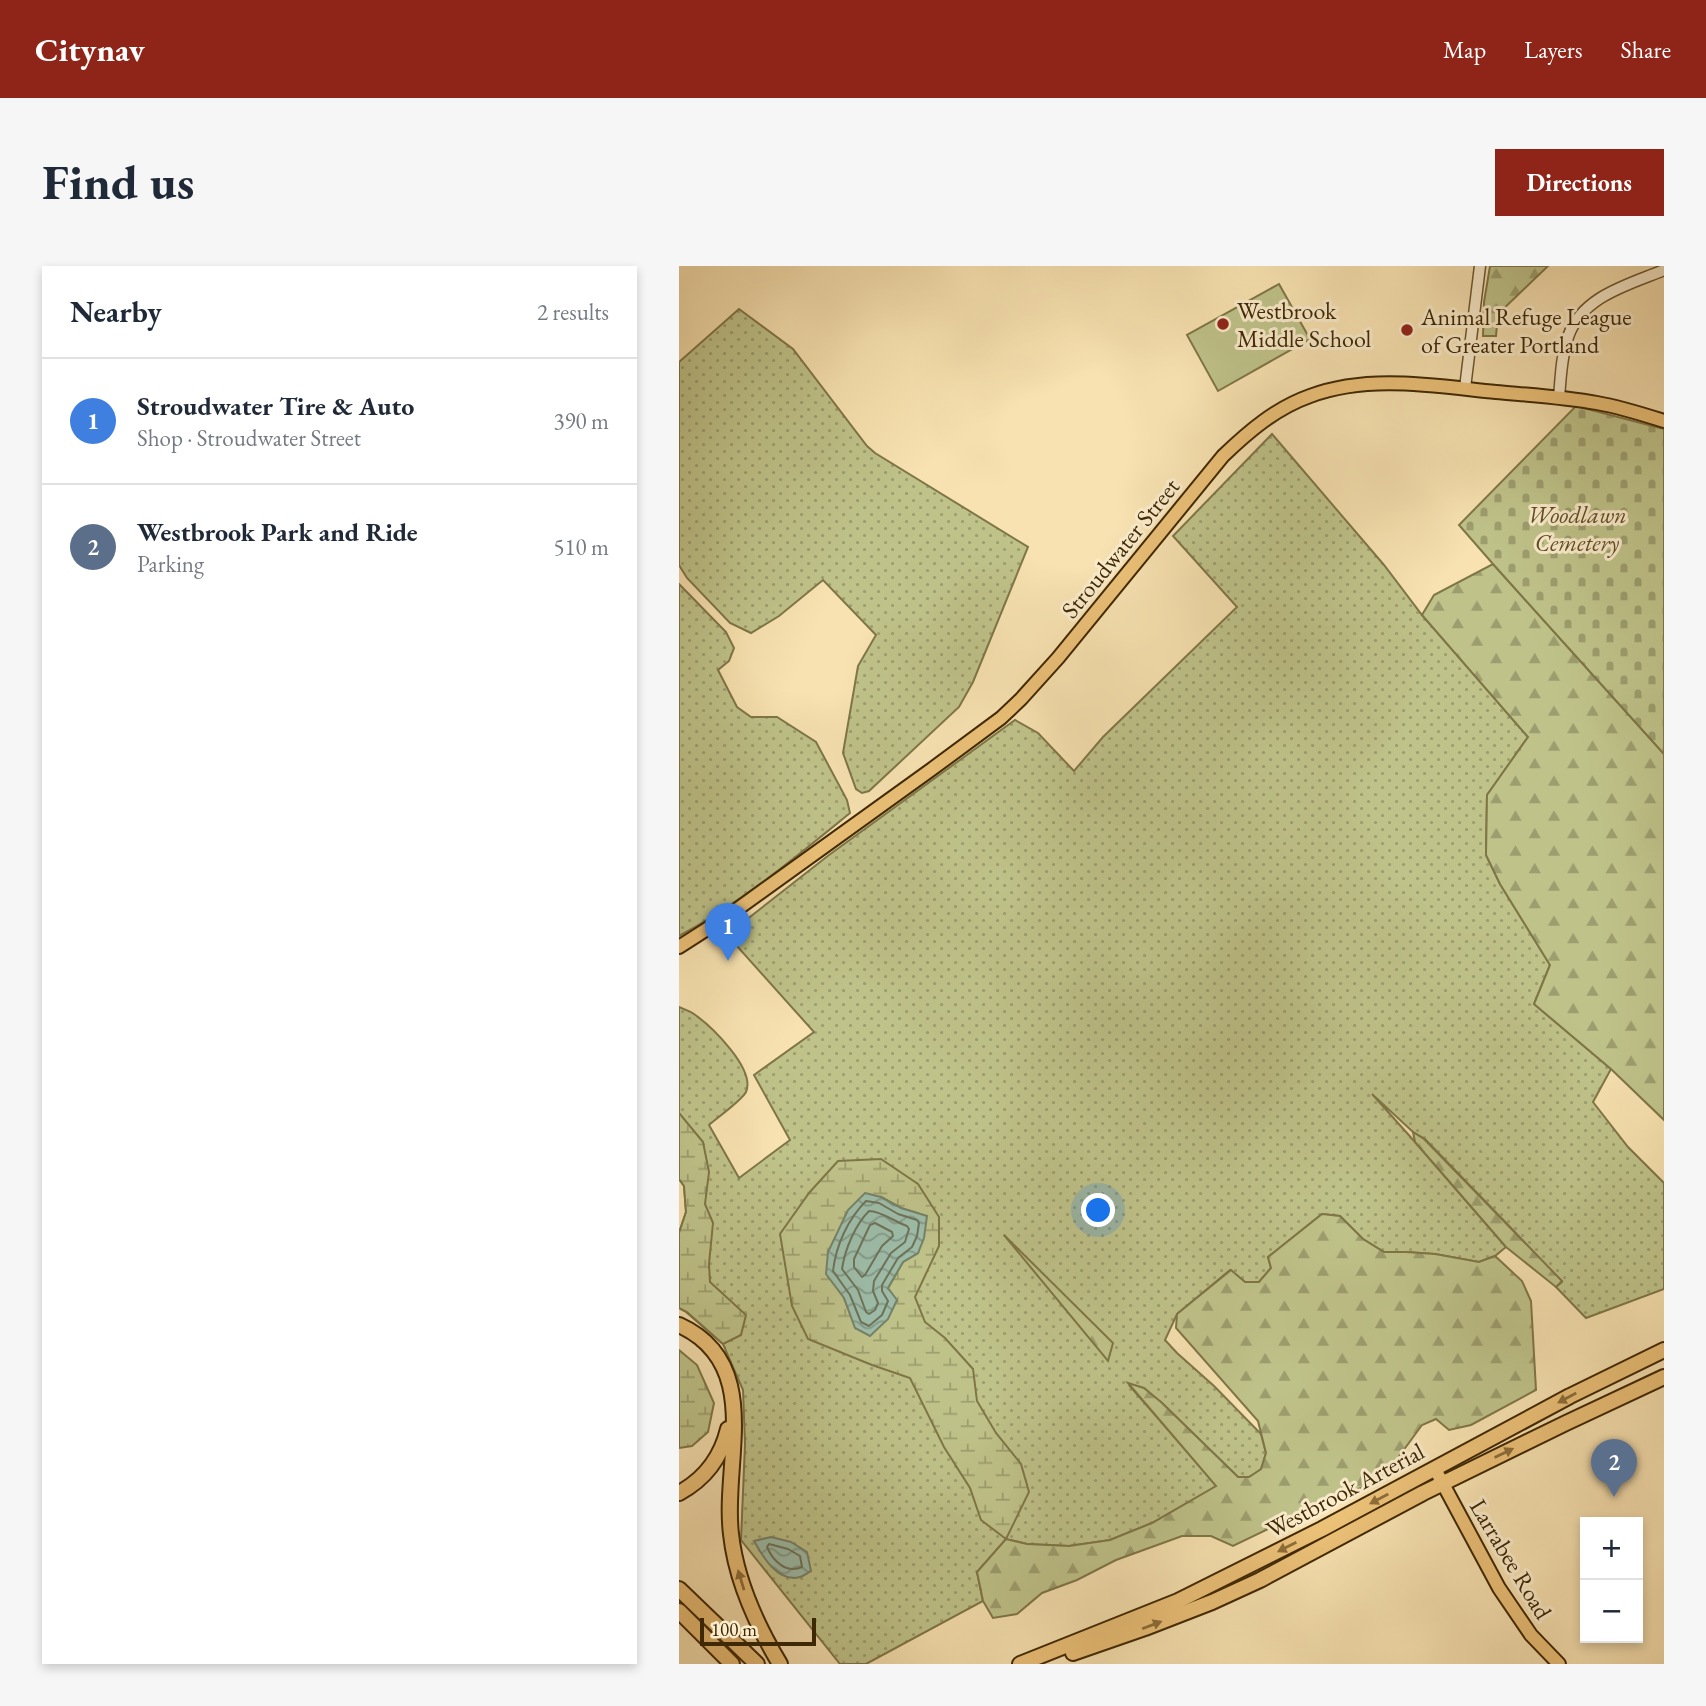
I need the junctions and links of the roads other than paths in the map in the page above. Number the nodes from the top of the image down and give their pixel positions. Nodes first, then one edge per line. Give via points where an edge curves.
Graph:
1 (1480, 266) edge
2 (1664, 270) edge
3 (1465, 388) junction
4 (1559, 397) junction
5 (1664, 421) edge
6 (679, 947) edge
7 (679, 1325) edge
8 (679, 1331) edge
9 (1664, 1350) edge
10 (1664, 1377) edge
11 (1435, 1469) junction
12 (1443, 1483) junction
13 (679, 1493) edge
14 (679, 1589) edge
15 (679, 1611) edge
16 (679, 1620) edge
17 (1040, 1657) junction
18 (731, 1664) edge
19 (757, 1664) edge
20 (780, 1664) edge
21 (1020, 1664) edge
22 (1559, 1664) edge

1 - 3 street
2 - 4 street via 1607,293 1584,311 1569,335
3 - 4 main road, Stroudwater Street
3 - 6 main road, Stroudwater Street via 1374,384 1342,388 1309,396 1257,425 1223,456 1058,658 1001,718
4 - 5 main road, Stroudwater Street via 1597,402
20 -> 7 highway via 749,1606 733,1552 729,1516 735,1423 728,1377 714,1353
8 - 13 highway via 698,1343 715,1365 729,1409 726,1436 715,1462 696,1483
9 -> 11 highway, Westbrook Arterial
12 -> 10 highway, Westbrook Arterial
11 - 12 main road, Larrabee Road
11 -> 17 highway, Westbrook Arterial via 1178,1601
17 -> 12 highway, Westbrook Arterial via 1082,1650 1212,1602
12 - 22 main road, Larrabee Road via 1504,1595 1531,1635
14 - 19 highway
15 - 18 highway
16 - 18 highway
17 - 21 highway, Westbrook Arterial

